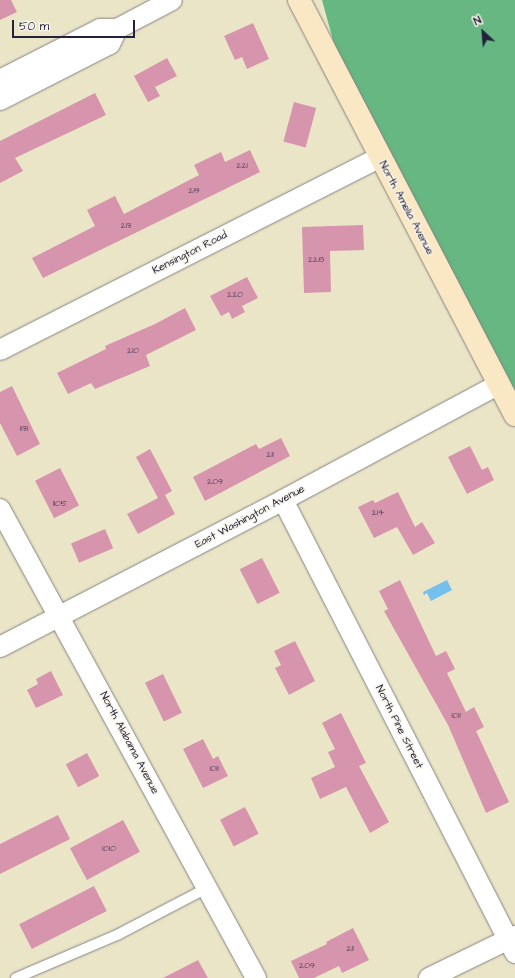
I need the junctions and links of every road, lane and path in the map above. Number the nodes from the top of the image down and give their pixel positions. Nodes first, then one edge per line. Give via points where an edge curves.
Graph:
1 (172, 0) edge
2 (299, 0) edge
3 (117, 29) junction
4 (0, 80) edge
5 (0, 100) edge
6 (380, 157) junction
7 (0, 350) edge
8 (499, 384) junction
9 (515, 415) edge
10 (283, 500) junction
11 (0, 509) edge
12 (60, 616) junction
13 (0, 647) edge
14 (207, 888) junction
15 (513, 943) edge
16 (16, 978) edge
17 (256, 978) edge
18 (429, 978) edge

1 - 3 street
2 - 6 main road, North Amelia Avenue
3 - 4 street via 100,29
3 - 5 street via 110,44
6 - 7 street, Kensington Road
6 - 8 main road, North Amelia Avenue
8 - 9 main road, North Amelia Avenue
8 - 10 street, East Washington Avenue
10 - 12 street, East Washington Avenue
10 - 15 street, North Pine Street
11 - 12 street, North Alabama Avenue
12 - 13 street, East Washington Avenue
12 - 14 street, North Alabama Avenue
14 - 16 lane via 118,934
14 - 17 street, North Alabama Avenue
15 - 18 street

